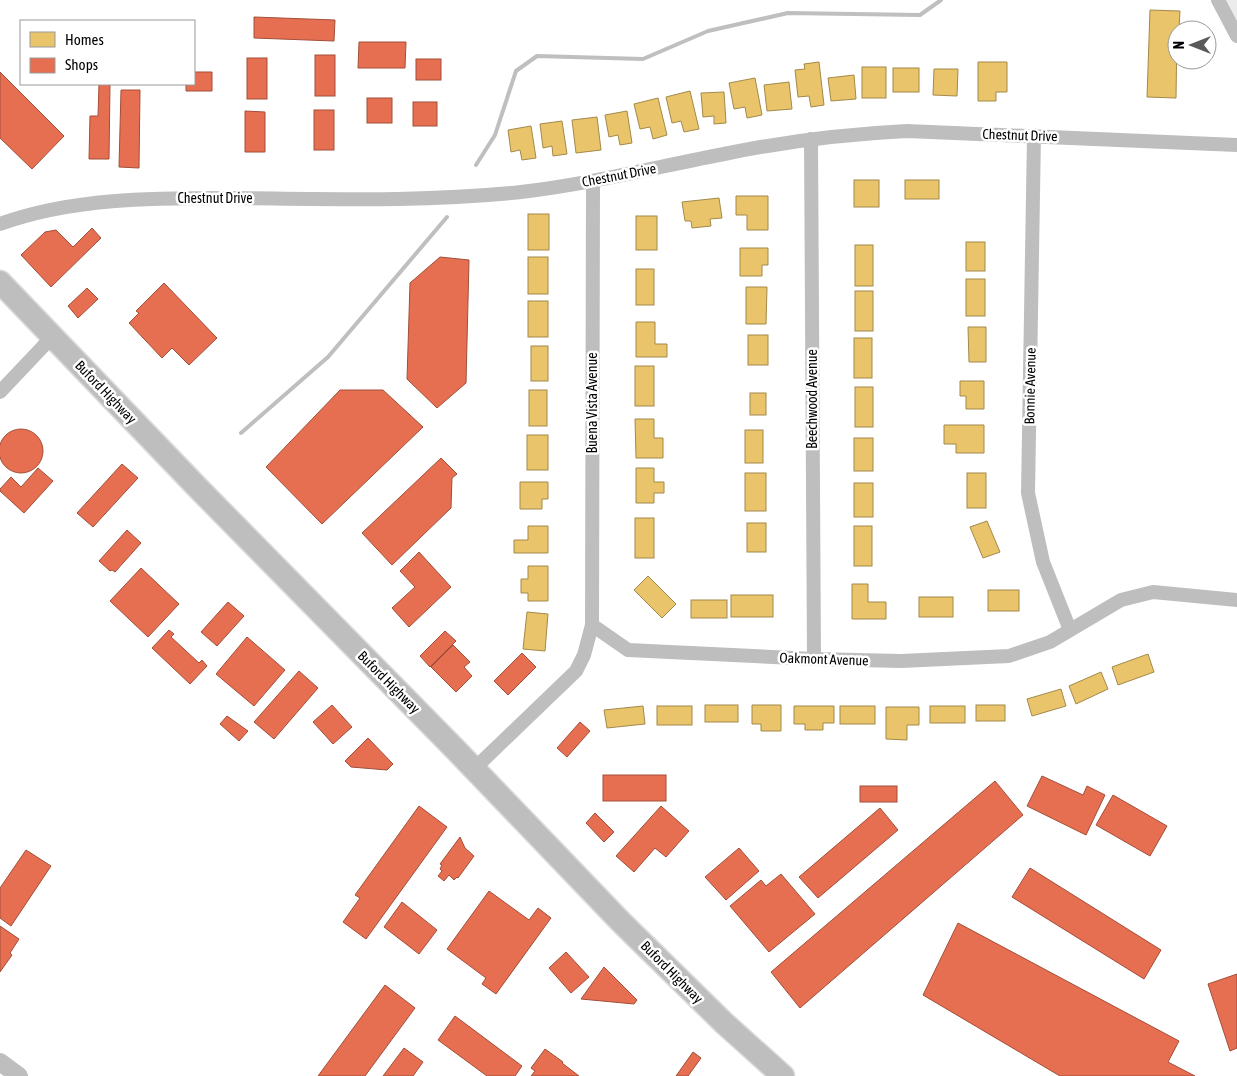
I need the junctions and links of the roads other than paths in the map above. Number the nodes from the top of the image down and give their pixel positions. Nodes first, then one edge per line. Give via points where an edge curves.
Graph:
1 (1218, 0) edge
2 (1237, 36) edge
3 (1034, 135) junction
4 (811, 139) junction
5 (1237, 145) edge
6 (593, 182) junction
7 (0, 224) edge
8 (0, 282) edge
9 (53, 336) junction
10 (0, 392) edge
11 (1237, 600) edge
12 (592, 626) junction
13 (1070, 630) junction
14 (814, 659) junction
15 (474, 769) junction
16 (0, 1062) edge
17 (19, 1076) edge
18 (784, 1076) edge

1 - 2 street
3 - 4 street, Chestnut Drive via 906,131
3 - 5 street, Chestnut Drive
3 - 13 street, Bonnie Avenue via 1028,493 1043,562
4 - 6 street, Chestnut Drive via 731,152
4 - 14 street, Beechwood Avenue
6 - 7 street, Chestnut Drive via 520,192 427,197 128,200 61,209
6 - 12 street, Buena Vista Avenue
8 - 9 main road, Buford Highway
9 - 10 street
9 - 15 main road, Buford Highway via 257,550
11 - 13 street, Oakmont Avenue via 1153,592 1121,600
12 - 14 street, Oakmont Avenue via 628,650
12 - 15 street via 576,670
13 - 14 street, Oakmont Avenue via 1050,642 1009,656 901,661
15 - 18 main road, Buford Highway via 627,927 724,1023
16 - 17 street

